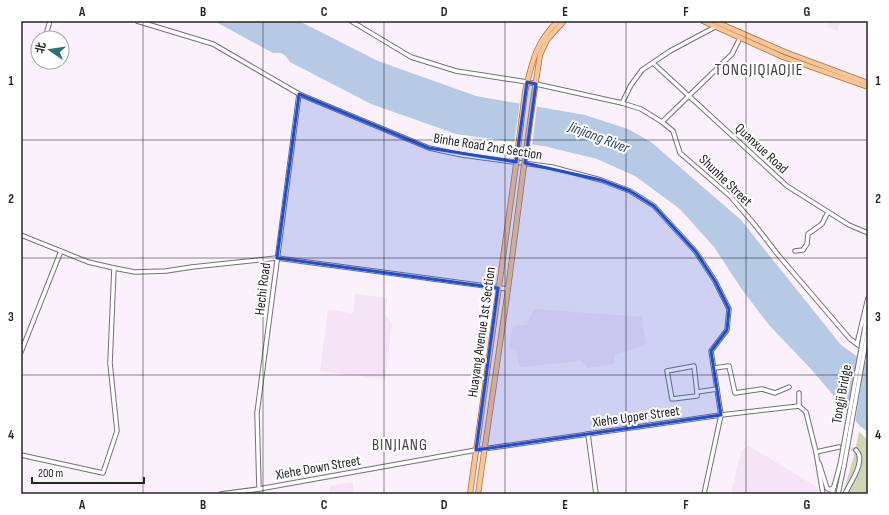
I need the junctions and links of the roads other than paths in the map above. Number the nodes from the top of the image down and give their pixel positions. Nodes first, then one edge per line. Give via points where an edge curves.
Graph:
1 (137, 21) edge
2 (351, 21) edge
3 (558, 21) edge
4 (564, 21) edge
5 (703, 21) edge
6 (714, 21) edge
7 (716, 27) junction
8 (740, 38) junction
9 (653, 63) junction
10 (527, 82) junction
11 (868, 83) edge
12 (536, 84) junction
13 (868, 88) edge
14 (299, 94) junction
15 (689, 96) junction
16 (622, 103) junction
17 (662, 122) junction
18 (828, 212) junction
19 (868, 233) edge
20 (21, 235) edge
21 (61, 251) junction
22 (795, 251) dead end
23 (277, 258) junction
24 (114, 268) junction
25 (498, 288) junction
26 (508, 289) junction
27 (868, 298) edge
28 (868, 306) edge
29 (866, 328) edge
30 (858, 344) junction
31 (21, 352) edge
32 (868, 352) edge
33 (714, 368) junction
34 (789, 387) dead end
35 (717, 389) junction
36 (697, 392) junction
37 (799, 393) dead end
38 (799, 406) junction
39 (721, 415) junction
40 (588, 434) junction
41 (839, 447) dead end
42 (485, 449) junction
43 (476, 450) junction
44 (856, 450) dead end
45 (816, 452) junction
46 (21, 455) edge
47 (818, 460) junction
48 (842, 466) junction
49 (834, 487) junction
50 (259, 488) junction
51 (221, 494) edge
52 (470, 494) edge
53 (478, 494) edge
54 (596, 494) edge
55 (704, 494) edge
56 (823, 494) edge
57 (832, 494) edge
58 (838, 494) edge
59 (844, 494) edge

1 - 14 street, Binhe Road 2nd Section via 213,44
2 - 10 street, Shunhe Street via 411,57 456,71
3 - 10 main road, Huayang Avenue 1st Section via 543,38
4 - 12 main road, Huayang Avenue 1st Section via 547,40 540,55
5 - 7 main road
6 - 11 main road via 785,52
7 - 8 main road
7 - 9 street
8 - 13 main road via 783,57
8 - 15 street via 732,54
9 - 15 street, Quanxue Road
9 - 16 street via 642,70 630,85
10 - 12 street, Shunhe Street
10 - 25 main road, Huayang Avenue 1st Section, bridge
12 - 16 street, Shunhe Street
12 - 26 main road, Huayang Avenue 1st Section, bridge
14 - 23 street, Hechi Road
14 - 33 street, Binhe Road 2nd Section via 430,148 552,167 630,191 654,206 696,252 729,309 728,330 711,351
15 - 17 street
15 - 18 street, Quanxue Road via 787,186
16 - 17 street, Shunhe Street via 641,109
17 - 30 street, Shunhe Street via 673,131 680,153 731,197 839,327
18 - 19 street, Quanxue Road
18 - 22 street via 822,224 808,234 807,244 803,250
20 - 21 street
21 - 24 street via 88,262
21 - 31 street
23 - 24 street via 166,271 135,272
23 - 25 street
23 - 50 street, Hechi Road via 257,413
24 - 46 street via 110,364 117,430 103,473
25 - 26 street
25 - 43 main road, Huayang Avenue 1st Section
26 - 42 main road, Huayang Avenue 1st Section
27 - 30 street
28 - 29 street, Tongji Bridge
29 - 48 street, Tongji Bridge, bridge
30 - 32 street, Shunhe Street
33 - 34 street via 729,366 735,393 762,390 775,393
33 - 35 street
35 - 36 street
35 - 39 street
36 - 36 street via 697,396 672,399 667,371 694,366
37 - 38 street
38 - 39 street, Xiehe Upper Street
38 - 45 street via 806,412
39 - 40 street, Xiehe Upper Street
39 - 55 street
40 - 42 street, Xiehe Upper Street
40 - 54 street
41 - 45 street
42 - 43 street, Xiehe Upper Street
42 - 53 main road, Huayang Avenue 1st Section
43 - 50 street, Xiehe Down Street
43 - 52 main road, Huayang Avenue 1st Section
44 - 59 street via 860,456 860,464
45 - 47 street
47 - 49 street via 827,488 830,490
47 - 56 street
48 - 49 street
48 - 58 street
49 - 57 street
50 - 51 street, Xiehe Down Street

